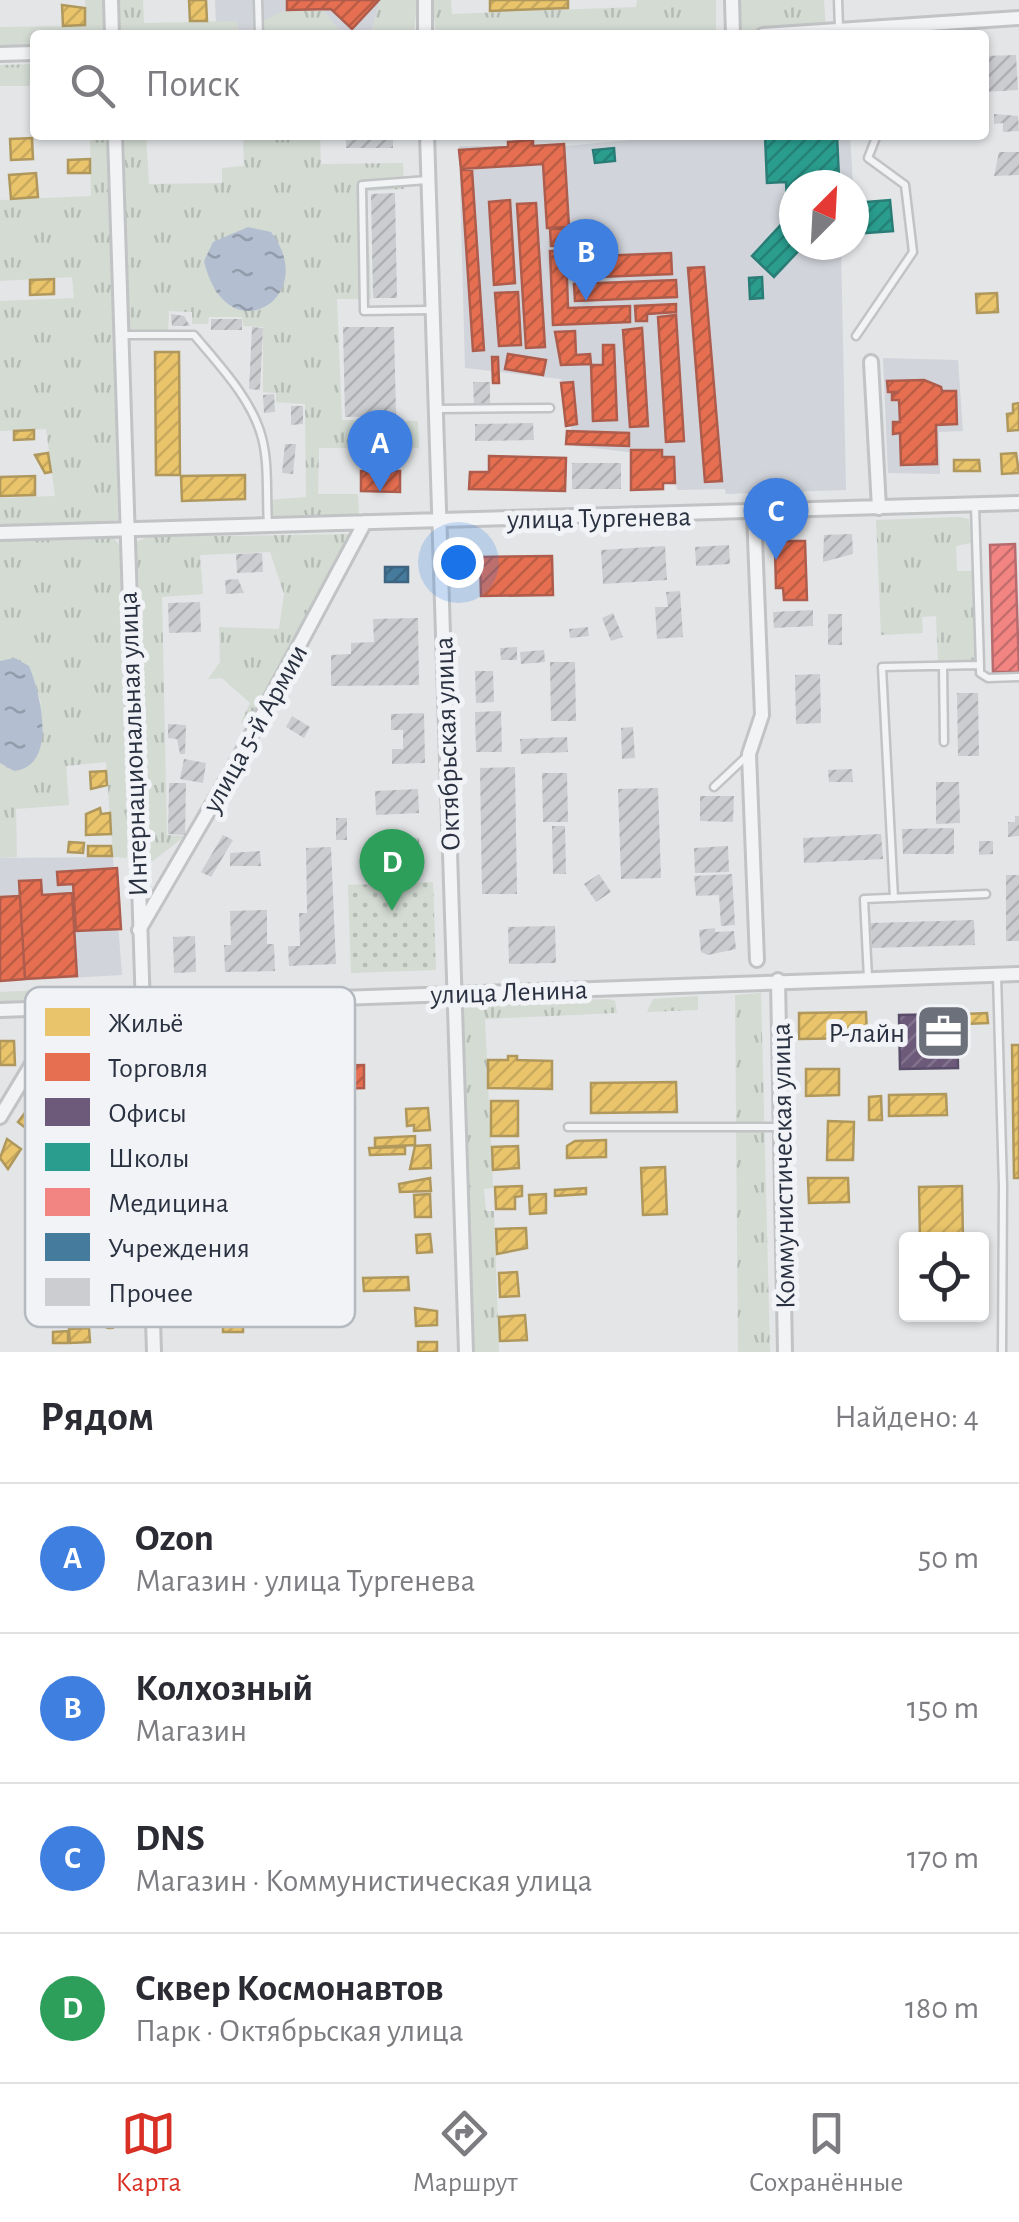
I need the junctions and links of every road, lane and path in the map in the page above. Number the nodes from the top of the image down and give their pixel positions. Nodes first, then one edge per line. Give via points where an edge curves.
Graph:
1 (111, 0) edge
2 (258, 0) edge
3 (425, 0) edge
4 (732, 0) edge
5 (838, 0) edge
6 (1019, 18) edge
7 (112, 30) edge
8 (259, 30) edge
9 (425, 30) edge
10 (733, 30) edge
11 (839, 30) edge
12 (890, 30) edge
13 (30, 53) edge
14 (0, 54) edge
15 (115, 140) edge
16 (427, 140) edge
17 (875, 140) edge
18 (428, 180) junction
19 (432, 310) junction
20 (120, 336) junction
21 (856, 336) dead end
22 (871, 362) dead end
23 (550, 408) dead end
24 (435, 409) junction
25 (1019, 503) edge
26 (975, 504) junction
27 (879, 508) junction
28 (754, 513) junction
29 (439, 520) junction
30 (365, 522) junction
31 (268, 525) junction
32 (125, 531) junction
33 (0, 533) edge
34 (980, 665) junction
35 (943, 666) junction
36 (1019, 677) edge
37 (944, 742) dead end
38 (749, 754) junction
39 (714, 787) dead end
40 (986, 894) dead end
41 (894, 898) junction
42 (137, 932) junction
43 (757, 960) dead end
44 (997, 974) junction
45 (1019, 974) edge
46 (868, 978) junction
47 (778, 980) junction
48 (142, 987) edge
49 (453, 994) junction
50 (355, 998) edge
51 (25, 1009) edge
52 (0, 1010) edge
53 (25, 1076) edge
54 (0, 1117) edge
55 (568, 1127) dead end
56 (781, 1127) junction
57 (153, 1327) edge
58 (154, 1352) edge
59 (466, 1352) edge
60 (785, 1352) edge
61 (1002, 1352) edge

1 - 7 street
2 - 8 lane
3 - 9 street
4 - 10 street
5 - 11 lane
6 - 12 street
13 - 14 street
15 - 20 street, Интернациональная улица
16 - 18 street, Октябрьская улица
17 - 21 lane via 868,158 905,184 913,252
18 - 19 street, Октябрьская улица
18 - 19 lane via 362,185 364,312
19 - 24 street, Октябрьская улица
20 - 31 lane via 194,335 225,373 263,440
20 - 32 street, Интернациональная улица
22 - 27 street
23 - 24 lane
24 - 29 street, Октябрьская улица
25 - 26 street, улица Тургенева
26 - 27 street, улица Тургенева
26 - 34 lane
27 - 28 street, улица Тургенева
28 - 29 street, улица Тургенева
28 - 38 street via 762,715
29 - 30 street, улица Тургенева
29 - 49 street, Октябрьская улица
30 - 31 street, улица Тургенева
30 - 42 street, улица 5-й Армии
31 - 32 street, улица Тургенева
32 - 33 street, улица Тургенева
32 - 42 street, Интернациональная улица
34 - 35 lane
34 - 36 lane via 988,678
35 - 37 lane
35 - 41 lane via 882,667
38 - 39 lane
38 - 43 street
40 - 41 lane
41 - 46 lane via 864,900
42 - 48 street, Интернациональная улица
44 - 45 street, улица Ленина
44 - 46 street, улица Ленина
44 - 61 lane
46 - 47 street, улица Ленина
47 - 49 street, улица Ленина
47 - 56 street, Коммунистическая улица
49 - 50 street, улица Ленина
49 - 59 street, Октябрьская улица
51 - 52 street, улица Ленина
53 - 54 street
55 - 56 lane
56 - 60 street, Коммунистическая улица
57 - 58 street, Интернациональная улица

